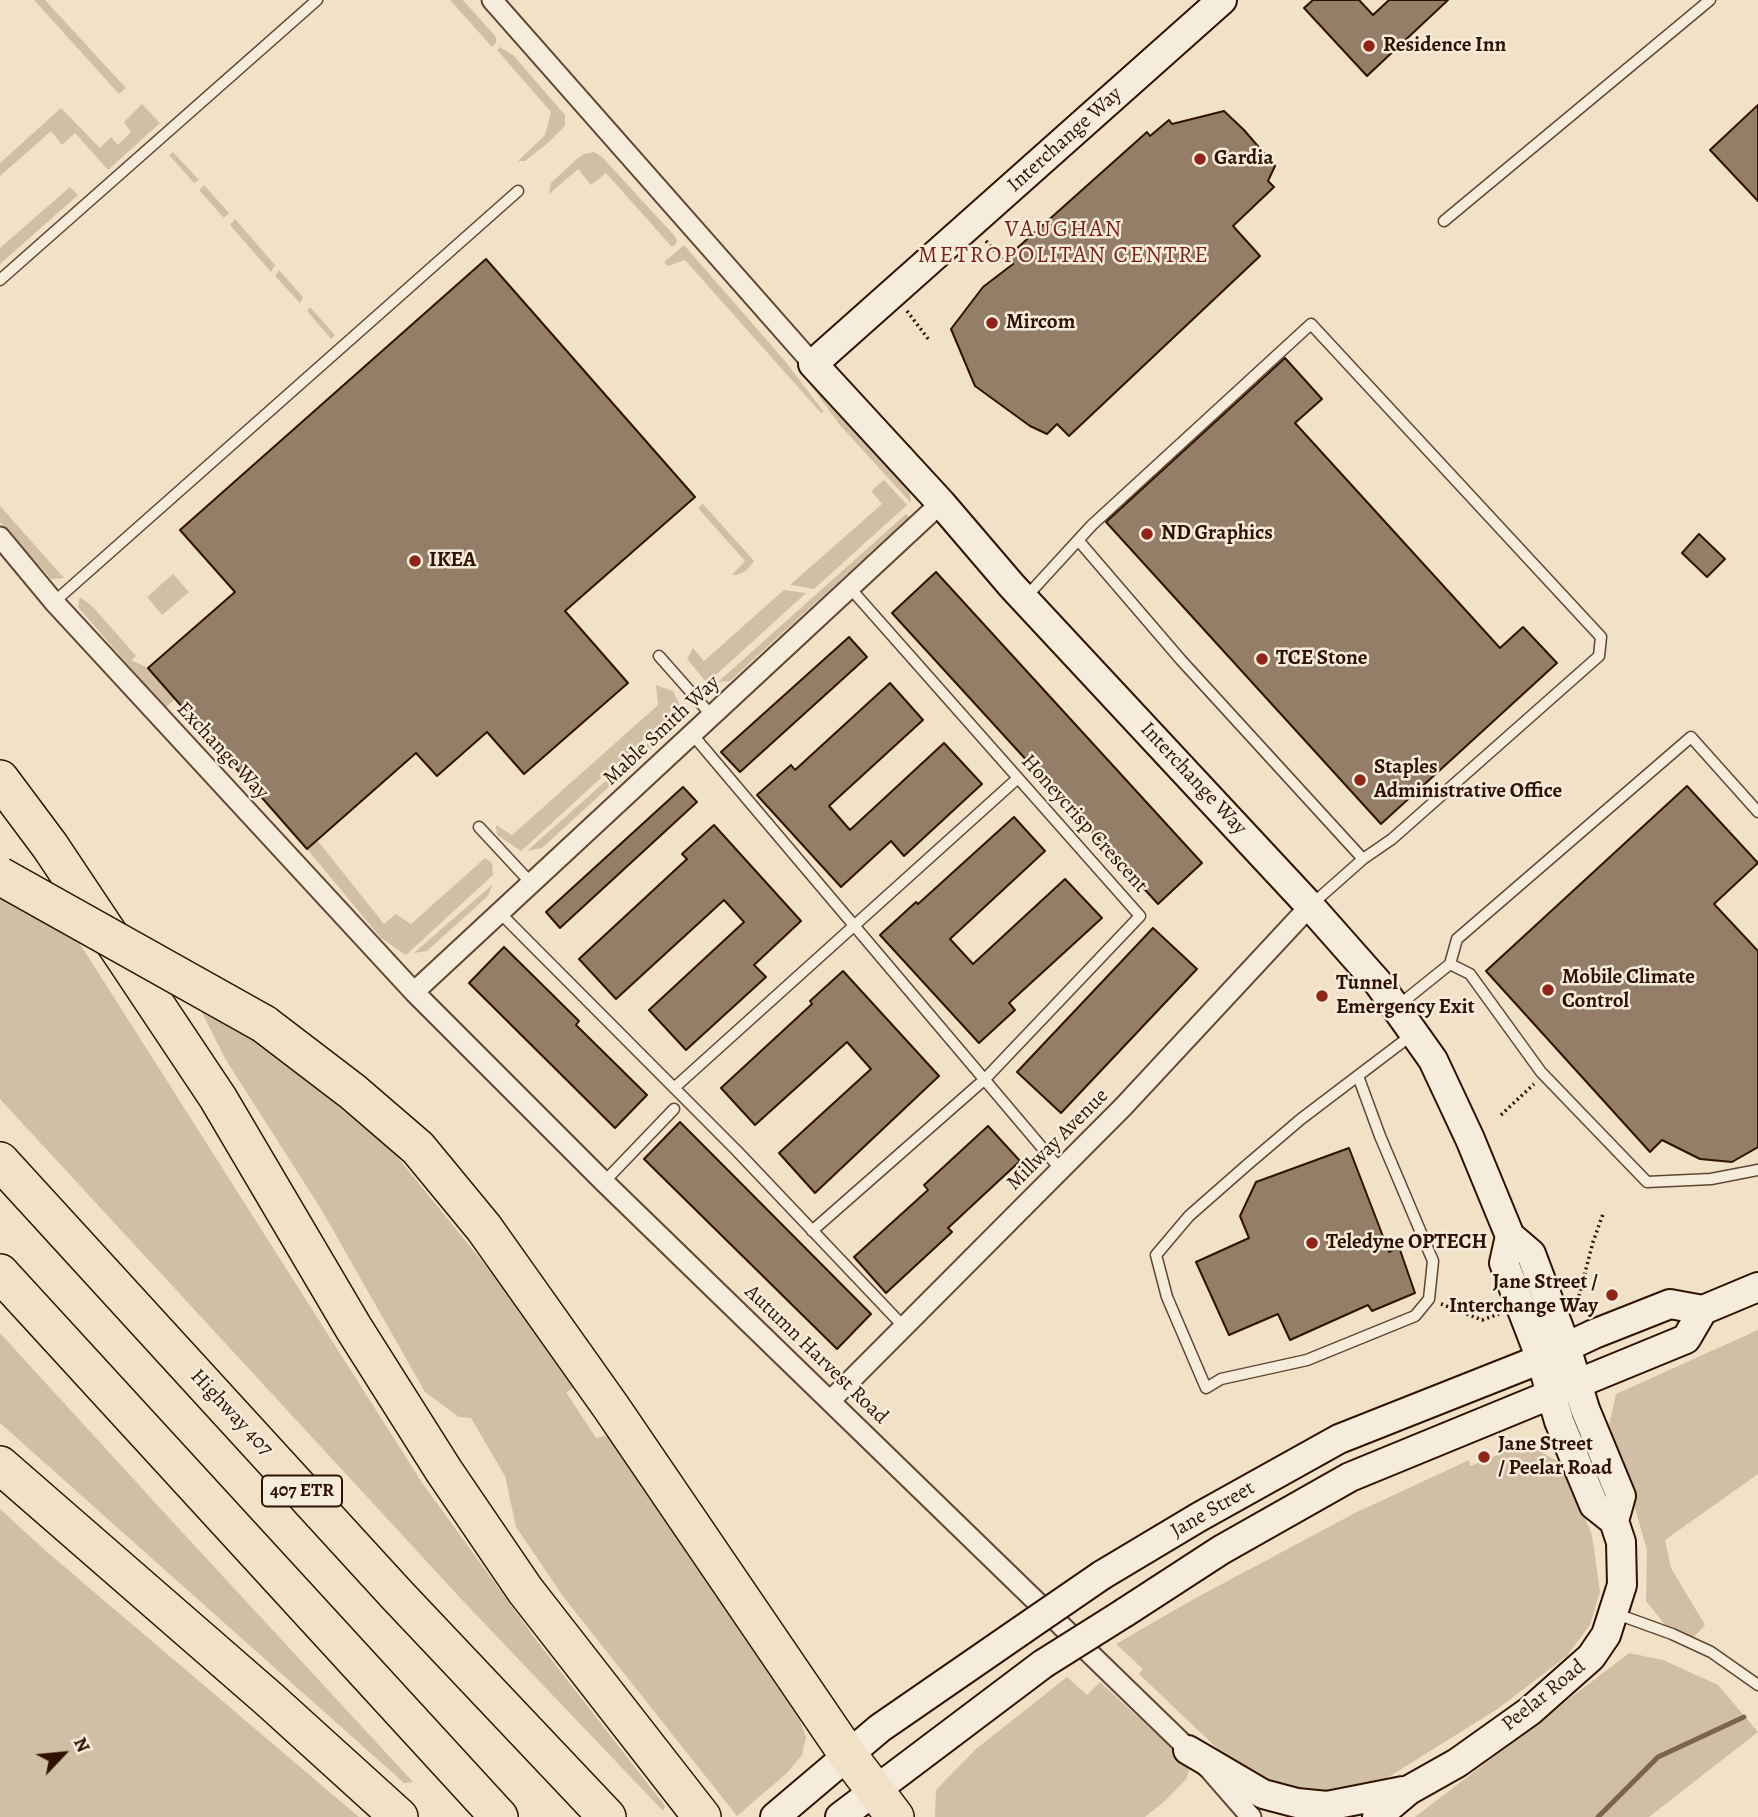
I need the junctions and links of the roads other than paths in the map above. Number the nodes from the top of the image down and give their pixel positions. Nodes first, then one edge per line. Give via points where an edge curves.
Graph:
1 (317, 0) edge
2 (492, 0) edge
3 (1710, 0) edge
4 (1218, 1) edge
5 (518, 191) dead end
6 (1444, 221) dead end
7 (0, 280) edge
8 (813, 364) junction
9 (941, 503) junction
10 (0, 537) edge
11 (1077, 540) junction
12 (850, 588) junction
13 (1024, 599) junction
14 (54, 602) junction
15 (659, 656) dead end
16 (712, 716) junction
17 (692, 734) junction
18 (1018, 778) junction
19 (0, 779) edge
20 (1758, 812) edge
21 (479, 827) dead end
22 (1363, 859) junction
23 (0, 876) edge
24 (531, 883) junction
25 (1310, 906) junction
26 (500, 912) junction
27 (854, 925) junction
28 (1450, 964) junction
29 (414, 992) junction
30 (1396, 1008) junction
31 (1414, 1033) junction
32 (1358, 1076) junction
33 (985, 1079) junction
34 (674, 1088) junction
35 (674, 1109) dead end
36 (0, 1161) edge
37 (1061, 1170) junction
38 (1758, 1170) edge
39 (604, 1182) junction
40 (813, 1231) junction
41 (0, 1273) edge
42 (1758, 1287) edge
43 (1703, 1310) junction
44 (904, 1328) junction
45 (1554, 1353) junction
46 (1565, 1390) junction
47 (831, 1400) junction
48 (0, 1465) edge
49 (1614, 1613) junction
50 (1758, 1685) edge
51 (1188, 1750) junction
52 (848, 1755) junction
53 (1409, 1790) junction
54 (885, 1803) edge
55 (778, 1814) edge
56 (399, 1817) edge
57 (499, 1817) edge
58 (607, 1817) edge
59 (702, 1817) edge
60 (839, 1817) edge
61 (1251, 1817) edge
62 (1377, 1817) edge

1 - 7 lane
2 - 8 street, Interchange Way
3 - 6 lane
4 - 8 street, Interchange Way
5 - 14 lane
8 - 9 street, Interchange Way
9 - 12 street, Mable Smith Way
9 - 13 street, Interchange Way
10 - 14 street, Exchange Way
11 - 13 lane
11 - 22 lane
11 - 22 lane via 1311,324 1601,637 1600,656 1392,839
12 - 16 street, Mable Smith Way
12 - 18 lane, Honeycrisp Crescent
13 - 25 street, Interchange Way
14 - 29 street, Exchange Way
15 - 16 lane
16 - 17 street, Mable Smith Way
17 - 24 street, Mable Smith Way
17 - 27 lane
18 - 27 lane
18 - 33 lane, Honeycrisp Crescent via 1140,916
19 - 59 highway via 218,1098 353,1328 444,1471 525,1590
20 - 28 lane via 1691,737 1457,939
21 - 24 lane
22 - 25 lane
23 - 52 highway, bridge via 264,1024 418,1148 484,1228 611,1407
24 - 26 street, Mable Smith Way
25 - 30 street, Interchange Way
25 - 37 street, Millway Avenue
26 - 29 street, Mable Smith Way
26 - 34 lane
27 - 33 lane
27 - 34 lane
28 - 30 lane
28 - 38 lane via 1470,974 1544,1076 1647,1182 1711,1179
29 - 39 street, Autumn Harvest Road
30 - 31 street, Interchange Way
31 - 32 lane
31 - 45 street, Interchange Way via 1433,1060 1510,1236 1504,1263
32 - 32 lane via 1189,1216 1156,1255 1167,1297 1206,1388 1221,1379 1307,1360 1415,1316 1429,1299 1433,1261
33 - 37 lane
33 - 40 lane
34 - 40 lane
35 - 39 lane
36 - 58 highway, Highway 407 / 407 ETR
37 - 44 street, Millway Avenue
39 - 47 street, Autumn Harvest Road
40 - 44 lane
41 - 57 highway
42 - 43 street
43 - 45 street, Jane Street via 1670,1304
43 - 46 street, Jane Street via 1686,1339
44 - 47 street, Millway Avenue
45 - 46 street, Peelar Road
45 - 52 street, Jane Street, bridge via 1339,1439 1199,1517 1102,1575 880,1728
46 - 49 street, Peelar Road via 1559,1421 1594,1505 1614,1521 1621,1542 1622,1584
46 - 54 street, Jane Street, bridge via 1350,1477 1221,1550 1043,1664
47 - 51 street, Autumn Harvest Road
48 - 56 highway
49 - 50 lane via 1711,1652
49 - 53 street, Peelar Road via 1591,1657 1530,1711 1457,1763
51 - 53 street via 1263,1794 1297,1803 1327,1806
51 - 61 street, Autumn Harvest Road
52 - 54 highway
52 - 55 street, Jane Street
53 - 62 street, Peelar Road
54 - 60 street, Jane Street

